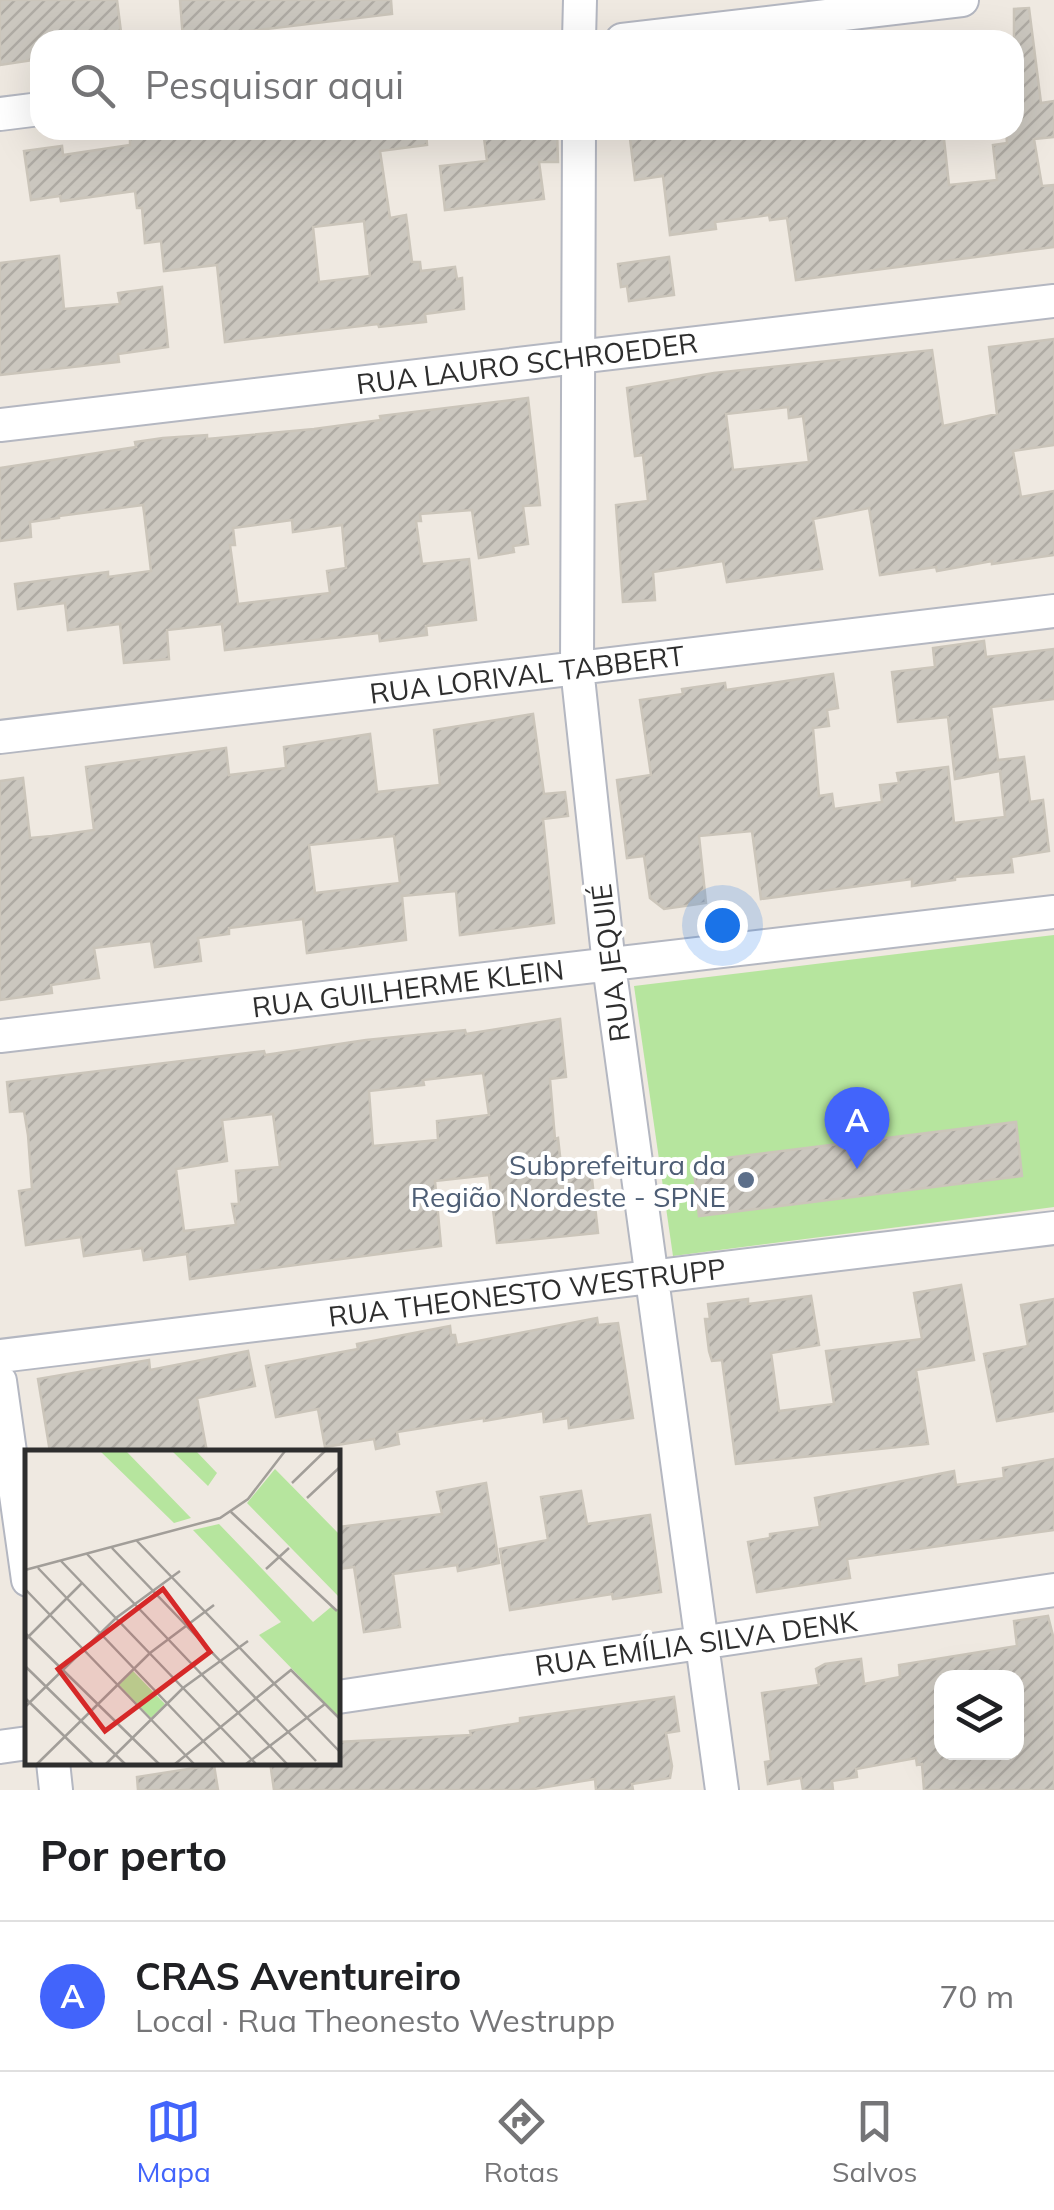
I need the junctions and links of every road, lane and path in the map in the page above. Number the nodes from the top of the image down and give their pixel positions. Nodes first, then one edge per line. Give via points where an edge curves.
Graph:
1 (580, 0) edge
2 (962, 0) edge
3 (579, 30) edge
4 (707, 30) edge
5 (30, 110) edge
6 (0, 114) edge
7 (578, 140) edge
8 (1054, 301) edge
9 (578, 358) junction
10 (0, 426) edge
11 (1054, 612) edge
12 (576, 668) junction
13 (0, 737) edge
14 (1054, 912) edge
15 (608, 965) junction
16 (0, 1036) edge
17 (1054, 1228) edge
18 (651, 1277) junction
19 (0, 1356) edge
20 (0, 1381) edge
21 (25, 1559) edge
22 (1054, 1590) edge
23 (702, 1642) junction
24 (340, 1696) edge
25 (25, 1743) edge
26 (0, 1747) edge
27 (53, 1765) edge
28 (56, 1790) edge
29 (722, 1790) edge

1 - 3 street
2 - 4 street
5 - 6 street
7 - 9 street, RUA JEQUIÉ
8 - 9 street, RUA LAURO SCHROEDER
9 - 10 street, RUA LAURO SCHROEDER
9 - 12 street, RUA JEQUIÉ
11 - 12 street, RUA LORIVAL TABBERT
12 - 13 street, RUA LORIVAL TABBERT
12 - 15 street, RUA JEQUIÉ
14 - 15 street, RUA GUILHERME KLEIN
15 - 16 street, RUA GUILHERME KLEIN
15 - 18 street, RUA JEQUIÉ
17 - 18 street, RUA THEONESTO WESTRUPP
18 - 19 street, RUA THEONESTO WESTRUPP
18 - 23 street, RUA JEQUIÉ
20 - 21 street
22 - 23 street, RUA EMÍLIA SILVA DENK
23 - 24 street, RUA EMÍLIA SILVA DENK
23 - 29 street, RUA JEQUIÉ
25 - 26 street
27 - 28 street

